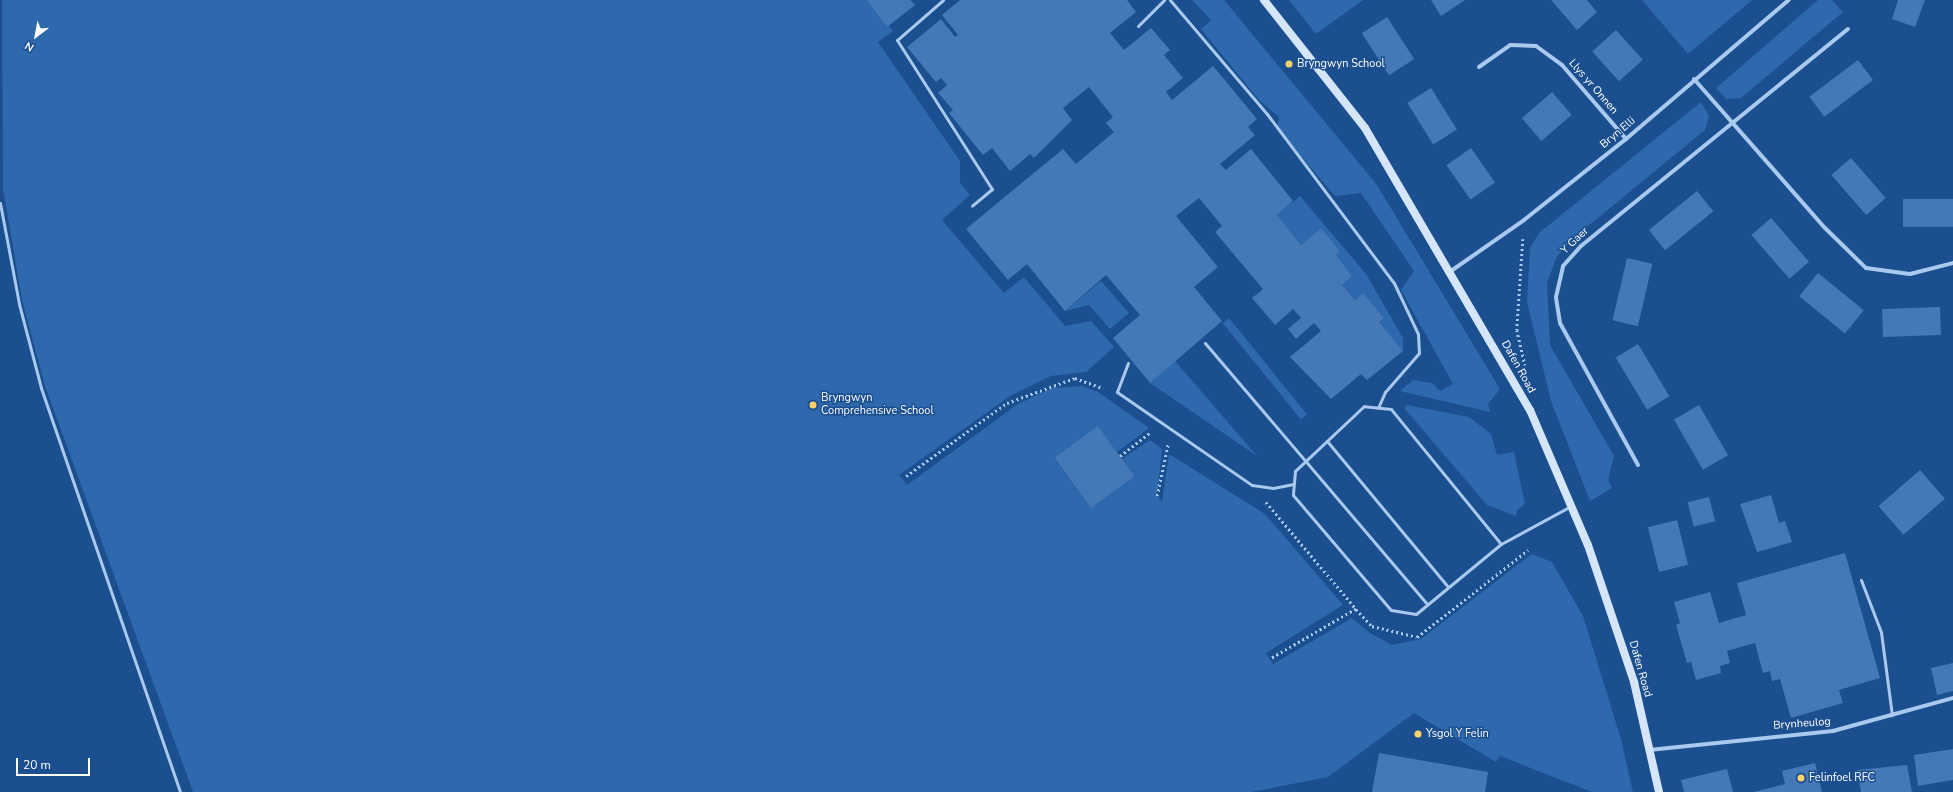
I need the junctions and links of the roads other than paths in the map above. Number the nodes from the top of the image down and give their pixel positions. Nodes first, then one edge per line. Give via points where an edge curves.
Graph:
1 (943, 0) edge
2 (1164, 0) edge
3 (1170, 0) edge
4 (1264, 0) edge
5 (1789, 0) edge
6 (1138, 26) dead end
7 (1848, 29) dead end
8 (1479, 67) dead end
9 (1694, 79) junction
10 (1734, 123) junction
11 (1626, 139) junction
12 (0, 203) edge
13 (972, 206) dead end
14 (1953, 263) edge
15 (1451, 270) junction
16 (1205, 343) dead end
17 (1128, 363) dead end
18 (1378, 408) junction
19 (1327, 441) junction
20 (1305, 462) junction
21 (1638, 465) dead end
22 (1294, 484) junction
23 (1572, 506) junction
24 (1501, 544) junction
25 (1861, 580) dead end
26 (1448, 587) junction
27 (1427, 604) junction
28 (1953, 698) edge
29 (1892, 715) junction
30 (1649, 750) junction
31 (180, 792) edge
32 (1659, 792) edge

1 - 13 lane via 897,40 992,189
2 - 6 lane
3 - 18 lane via 1266,114 1394,283 1418,334 1419,352 1385,392
4 - 15 street, Dafen Road via 1364,128
5 - 9 street, Bryn Elli
7 - 10 street, Y Gaer
8 - 11 street, Llys yr Onnen via 1510,45 1536,46 1562,65
9 - 10 street
9 - 11 street, Bryn Elli
10 - 14 street via 1825,228 1866,268 1910,274
10 - 21 street, Y Gaer via 1581,246 1563,266 1556,297 1560,323
11 - 15 street, Bryn Elli via 1524,220
12 - 31 lane via 19,304 41,388
15 - 23 street, Dafen Road via 1530,410
16 - 20 lane
17 - 22 lane via 1117,392 1252,485 1273,488
18 - 19 lane via 1364,406
18 - 24 lane via 1391,409
19 - 20 lane
19 - 26 lane
20 - 22 lane via 1295,471
20 - 27 lane
22 - 27 lane via 1293,495 1391,610 1416,614
23 - 24 lane
23 - 30 street, Dafen Road via 1634,682
24 - 26 lane
25 - 29 lane via 1881,632
26 - 27 lane
28 - 29 street, Brynheulog
29 - 30 street, Brynheulog via 1833,731
30 - 32 street, Dafen Road

